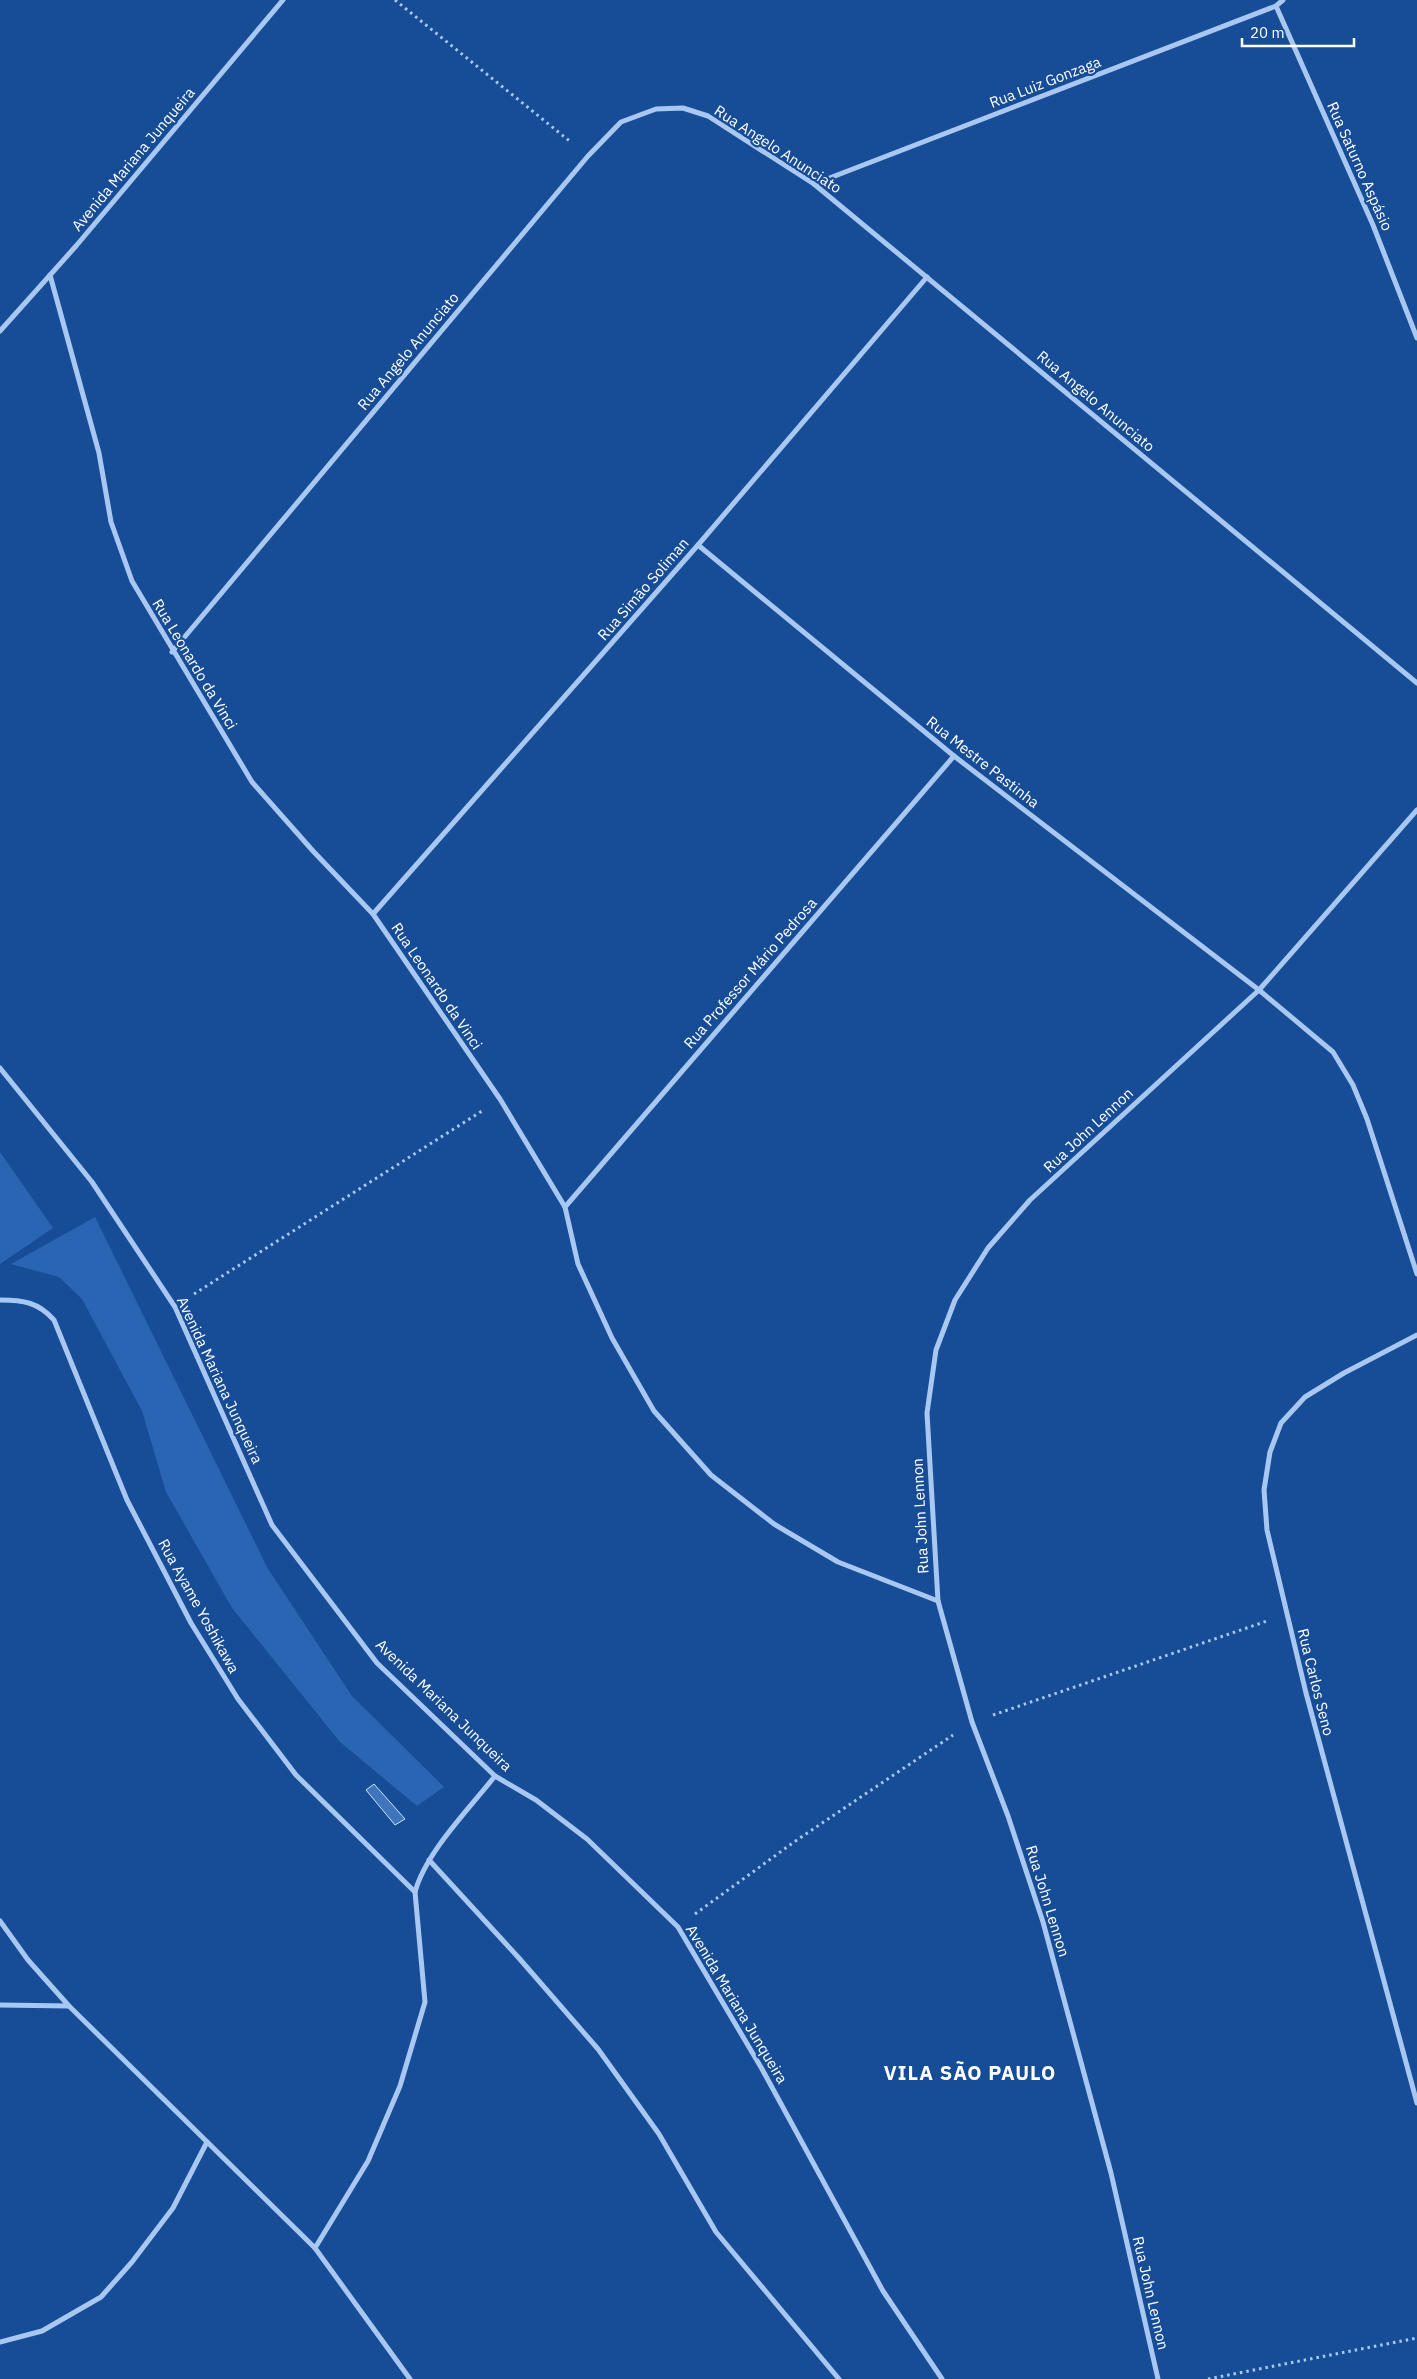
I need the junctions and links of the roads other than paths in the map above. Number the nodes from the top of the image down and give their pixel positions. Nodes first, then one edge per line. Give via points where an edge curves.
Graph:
1 (283, 0) edge
2 (1283, 0) edge
3 (1276, 6) junction
4 (814, 184) junction
5 (50, 275) junction
6 (927, 277) junction
7 (0, 331) edge
8 (1417, 338) edge
9 (698, 546) junction
10 (172, 652) junction
11 (1417, 683) edge
12 (954, 756) junction
13 (1417, 810) edge
14 (373, 914) junction
15 (1259, 990) junction
16 (0, 1068) edge
17 (565, 1207) junction
18 (1417, 1274) edge
19 (0, 1300) edge
20 (1417, 1334) edge
21 (938, 1601) junction
22 (495, 1776) junction
23 (429, 1860) junction
24 (415, 1892) junction
25 (0, 1921) edge
26 (0, 2005) edge
27 (69, 2006) junction
28 (1417, 2103) edge
29 (208, 2142) junction
30 (315, 2248) junction
31 (0, 2342) edge
32 (410, 2379) edge
33 (838, 2379) edge
34 (942, 2379) edge
35 (1158, 2379) edge

1 - 5 street, Avenida Mariana Junqueira
2 - 3 street, Rua Luiz Gonzaga
3 - 4 street, Rua Luiz Gonzaga
3 - 8 street, Rua Saturno Aspásio via 1373,225
4 - 6 street, Rua Angelo Anunciato
4 - 10 street, Rua Angelo Anunciato via 708,116 684,108 656,109 621,122 588,156
5 - 7 street, Avenida Mariana Junqueira
5 - 10 street, Rua Leonardo da Vinci via 99,453 111,522 132,581
6 - 9 street, Rua Simão Soliman
6 - 11 street, Rua Angelo Anunciato
9 - 12 street, Rua Mestre Pastinha
9 - 14 street, Rua Simão Soliman
10 - 14 street, Rua Leonardo da Vinci via 252,782
12 - 15 street, Rua Mestre Pastinha
12 - 17 street, Rua Professor Mário Pedrosa
13 - 15 street, Rua John Lennon
14 - 17 street, Rua Leonardo da Vinci via 500,1099
15 - 18 street, Rua Mestre Pastinha via 1334,1052 1353,1084
15 - 21 street, Rua John Lennon via 1030,1200 988,1248 955,1300 936,1350 927,1413
16 - 22 street, Avenida Mariana Junqueira via 92,1182 175,1307 272,1525 377,1662
17 - 21 street, Rua Leonardo da Vinci via 578,1264 612,1338 654,1411 711,1475 774,1524 838,1562
19 - 24 street, Rua Ayame Yoshikawa via 20,1300 38,1305 54,1320 127,1500 191,1623 238,1700 296,1775
20 - 28 street, Rua Carlos Seno via 1305,1397 1281,1424 1270,1452 1264,1490 1267,1530 1286,1614
21 - 35 street, Rua John Lennon via 972,1722 1044,1922 1111,2173
22 - 23 street
22 - 34 street, Avenida Mariana Junqueira via 536,1800 587,1839 678,1927 762,2070 883,2291
23 - 24 street
23 - 33 street via 598,2049 659,2134 716,2232
24 - 30 street via 425,2002 400,2086 368,2161
25 - 27 street via 28,1960
26 - 27 street
27 - 29 street
29 - 30 street
29 - 31 street via 173,2208 101,2298 42,2331
30 - 32 street

